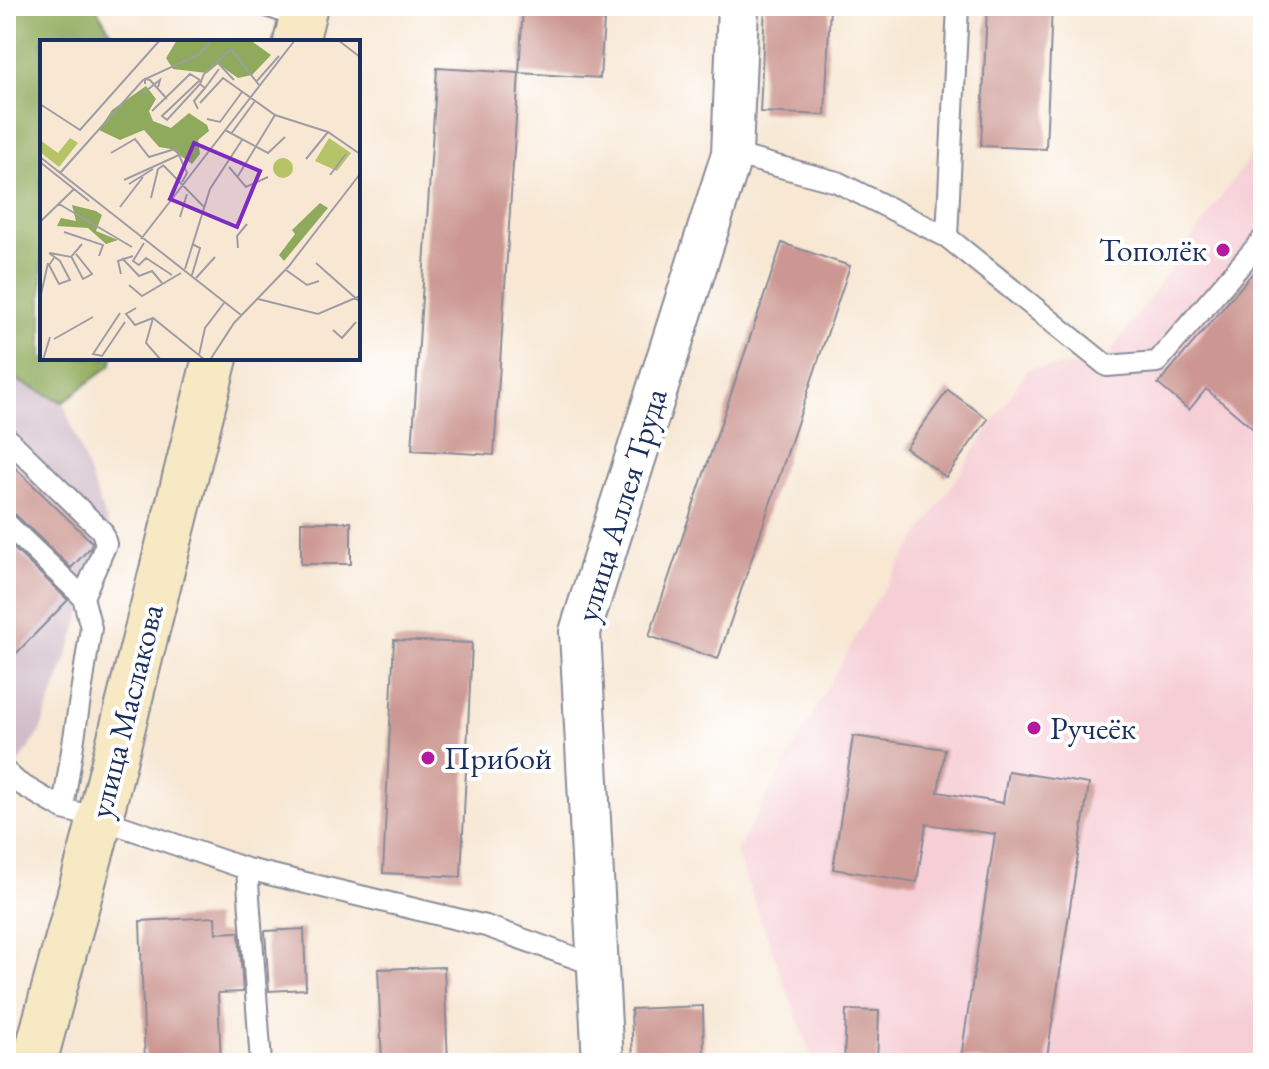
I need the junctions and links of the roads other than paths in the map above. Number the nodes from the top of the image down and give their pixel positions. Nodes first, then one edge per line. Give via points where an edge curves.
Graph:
1 (738, 6) edge
2 (958, 6) edge
3 (732, 154) junction
4 (947, 237) junction
5 (1263, 239) edge
6 (214, 360) edge
7 (6, 437) edge
8 (6, 523) edge
9 (83, 597) junction
10 (6, 772) edge
11 (80, 813) junction
12 (247, 869) junction
13 (598, 966) junction
14 (34, 1063) edge
15 (261, 1063) edge
16 (603, 1063) edge

1 - 3 street, улица Аллея Труда
2 - 4 lane
3 - 4 lane via 837,182
3 - 13 street, улица Аллея Труда via 580,632
4 - 5 lane via 1107,366 1157,362
6 - 11 street, улица Маслакова
7 - 9 lane via 106,538
8 - 9 lane
9 - 11 lane via 91,628
10 - 11 lane
11 - 12 lane
11 - 14 street, улица Маслакова
12 - 13 lane via 486,926
12 - 15 lane
13 - 16 street, улица Аллея Труда

